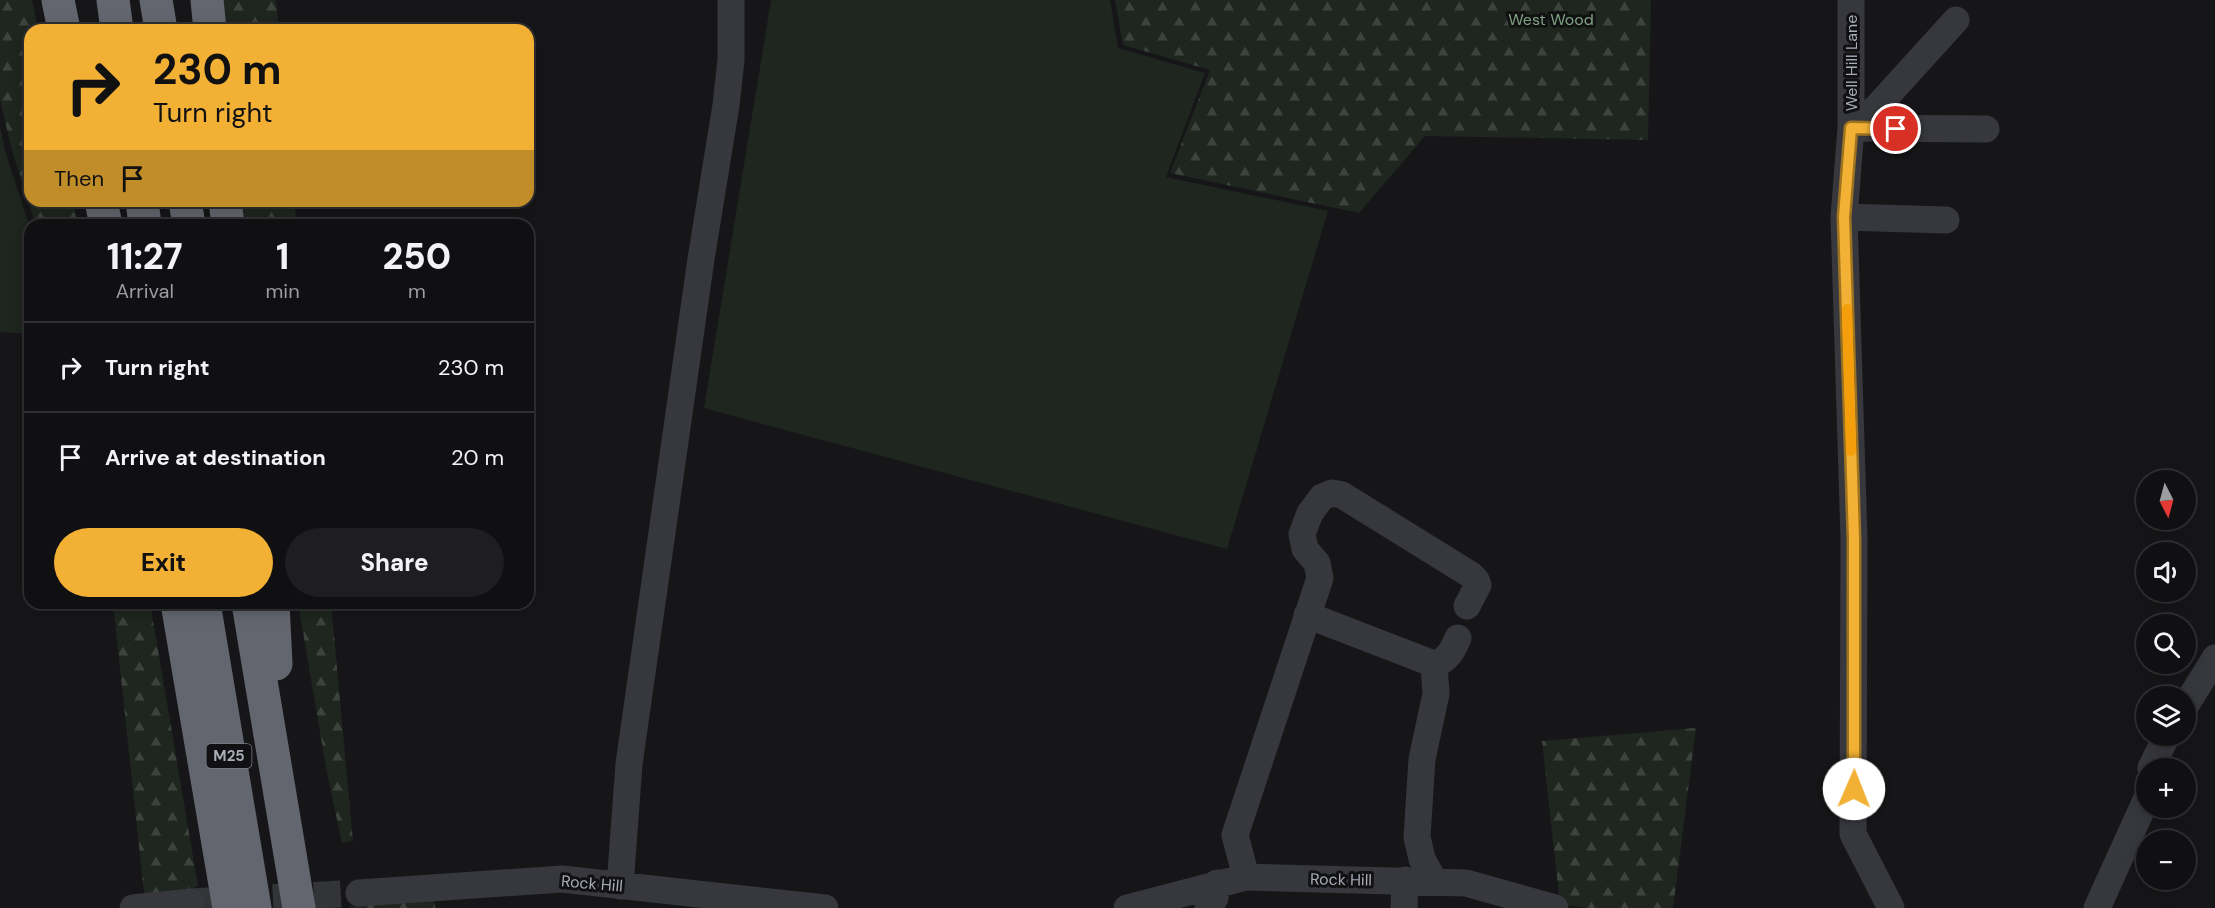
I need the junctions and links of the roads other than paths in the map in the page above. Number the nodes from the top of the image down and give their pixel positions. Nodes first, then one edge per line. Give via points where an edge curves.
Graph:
1 (58, 0) edge
2 (112, 0) edge
3 (156, 0) edge
4 (207, 0) edge
5 (730, 0) edge
6 (1851, 0) edge
7 (1956, 20) dead end
8 (63, 24) edge
9 (116, 24) edge
10 (159, 24) edge
11 (209, 24) edge
12 (1851, 128) junction
13 (1986, 129) dead end
14 (1844, 217) junction
15 (1946, 220) dead end
16 (1467, 606) dead end
17 (178, 609) edge
18 (205, 609) edge
19 (249, 609) edge
20 (273, 609) edge
21 (1307, 615) junction
22 (1458, 638) dead end
23 (2215, 658) edge
24 (1434, 664) junction
25 (2196, 689) edge
26 (277, 778) junction
27 (2138, 818) edge
28 (1246, 877) junction
29 (1406, 880) junction
30 (1434, 881) junction
31 (620, 886) junction
32 (359, 893) tunnel mouth
33 (1213, 896) edge
34 (653, 898) edge
35 (191, 902) dead end
36 (133, 908) edge
37 (229, 908) edge
38 (255, 908) edge
39 (299, 908) edge
40 (825, 908) edge
41 (1127, 908) edge
42 (1404, 908) edge
43 (1555, 908) edge
44 (1890, 908) edge
45 (2097, 908) edge

1 - 8 highway
2 - 9 highway
3 - 10 highway
4 - 11 highway
5 - 31 street via 731,60 726,105 631,753
6 - 12 street, Well Hill Lane
7 - 12 street via 1876,108
12 - 13 street
12 - 14 street, Well Hill Lane
14 - 15 street
14 - 44 street, Well Hill Lane via 1854,539 1853,834
16 - 21 street via 1478,585 1471,575 1342,495 1332,493 1322,497 1310,513 1302,534 1320,578
17 - 37 highway, M25
18 - 38 highway, M25
19 - 26 highway, M25
20 - 26 highway, M25
21 - 24 street
21 - 28 street via 1235,835
22 - 24 street via 1442,663
23 - 25 street
24 - 30 street via 1436,694 1422,759 1418,837 1422,859
26 - 39 highway, M25
27 - 45 street
28 - 29 street, Rock Hill
28 - 33 street, Rock Hill
29 - 30 street, Rock Hill
29 - 42 street
30 - 43 street, Rock Hill via 1466,883
31 - 32 street, Rock Hill via 562,879
31 - 34 street, Rock Hill
33 - 41 street, Rock Hill
34 - 40 street, Rock Hill
35 - 36 street

